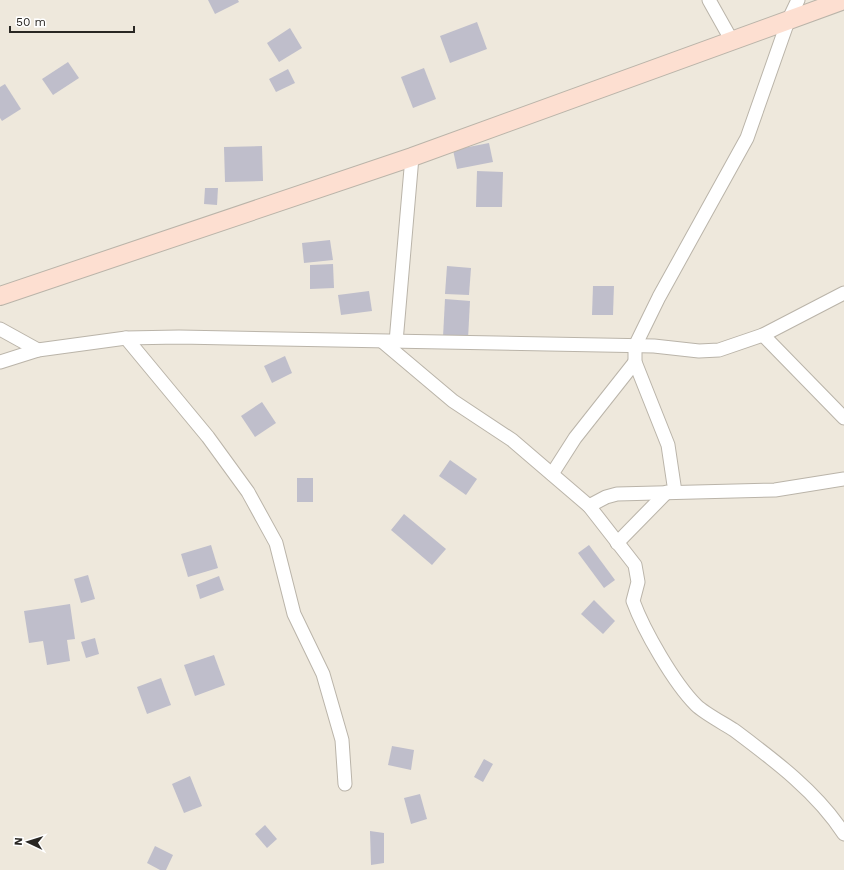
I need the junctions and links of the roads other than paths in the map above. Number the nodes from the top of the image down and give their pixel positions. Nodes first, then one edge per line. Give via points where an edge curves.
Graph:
1 (709, 0) edge
2 (798, 0) edge
3 (844, 0) edge
4 (788, 21) junction
5 (732, 41) junction
6 (412, 157) junction
7 (23, 289) junction
8 (844, 293) edge
9 (0, 296) edge
10 (0, 304) edge
11 (0, 329) edge
12 (763, 335) junction
13 (126, 338) junction
14 (390, 342) junction
15 (636, 346) junction
16 (38, 350) junction
17 (0, 362) edge
18 (635, 362) junction
19 (844, 418) edge
20 (552, 474) junction
21 (844, 479) edge
22 (671, 492) junction
23 (589, 506) junction
24 (617, 542) junction
25 (345, 784) dead end
26 (844, 834) edge

1 - 5 street
2 - 4 street
3 - 4 street
4 - 5 street
4 - 15 street via 747,138 659,297
5 - 6 street
6 - 7 street
6 - 14 street
7 - 9 street
7 - 10 street
8 - 12 street
11 - 16 street
12 - 15 street via 719,350
12 - 19 street
13 - 14 street
13 - 16 street
13 - 25 street via 208,437 248,492 276,542 294,614 323,674 342,740
14 - 15 street
14 - 20 street via 453,401 512,440
15 - 18 street
16 - 17 street
18 - 20 street via 575,438
18 - 22 street via 668,444
20 - 23 street
21 - 22 street via 775,490
22 - 23 street via 617,494
22 - 24 street
23 - 24 street
24 - 26 street via 636,565 638,575 633,601 636,609 678,685 697,706 748,741 804,786

